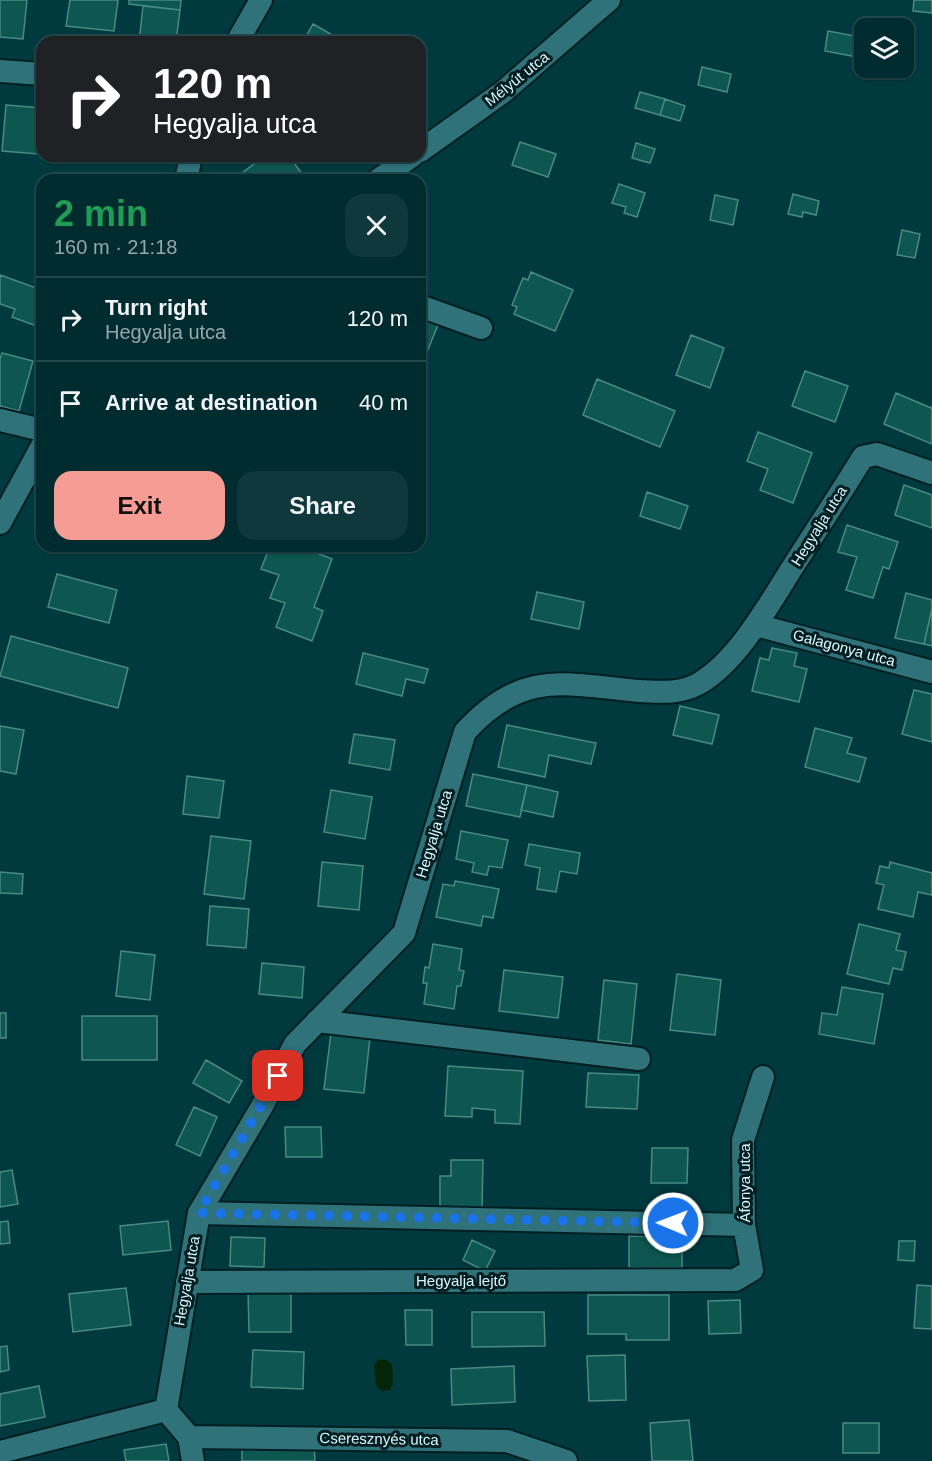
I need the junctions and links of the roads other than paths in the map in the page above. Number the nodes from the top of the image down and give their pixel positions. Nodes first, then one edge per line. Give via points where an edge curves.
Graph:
1 (261, 0) edge
2 (609, 0) edge
3 (240, 36) edge
4 (0, 71) edge
5 (36, 74) edge
6 (426, 147) edge
7 (404, 162) edge
8 (386, 174) edge
9 (426, 308) edge
10 (481, 328) dead end
11 (0, 420) edge
12 (36, 429) edge
13 (36, 457) edge
14 (932, 473) edge
15 (0, 523) edge
16 (756, 625) junction
17 (932, 672) edge
18 (317, 1021) junction
19 (639, 1059) dead end
20 (762, 1077) dead end
21 (199, 1213) junction
22 (744, 1225) junction
23 (735, 1281) joint
24 (187, 1282) junction
25 (166, 1410) junction
26 (189, 1437) junction
27 (0, 1452) edge
28 (193, 1461) edge
29 (566, 1461) edge

1 - 3 street
2 - 6 street, Mélyút utca via 503,92
4 - 5 street
7 - 8 street
9 - 10 street
11 - 12 street
13 - 15 street
14 - 16 street, Hegyalja utca via 877,454 863,457
16 - 17 street, Galagonya utca
16 - 18 street, Hegyalja utca via 720,668 697,685 670,693 552,683 521,690 481,714 465,732 404,933
18 - 19 street
18 - 21 street, Hegyalja utca via 295,1044
20 - 22 street, Áfonya utca via 743,1140
21 - 22 street
21 - 24 street, Hegyalja utca
22 - 23 street, Áfonya utca via 752,1270
23 - 24 street, Hegyalja lejtő
24 - 25 street, Hegyalja utca
25 - 26 street
25 - 27 street
26 - 28 street
26 - 29 street, Cseresznyés utca via 507,1440

